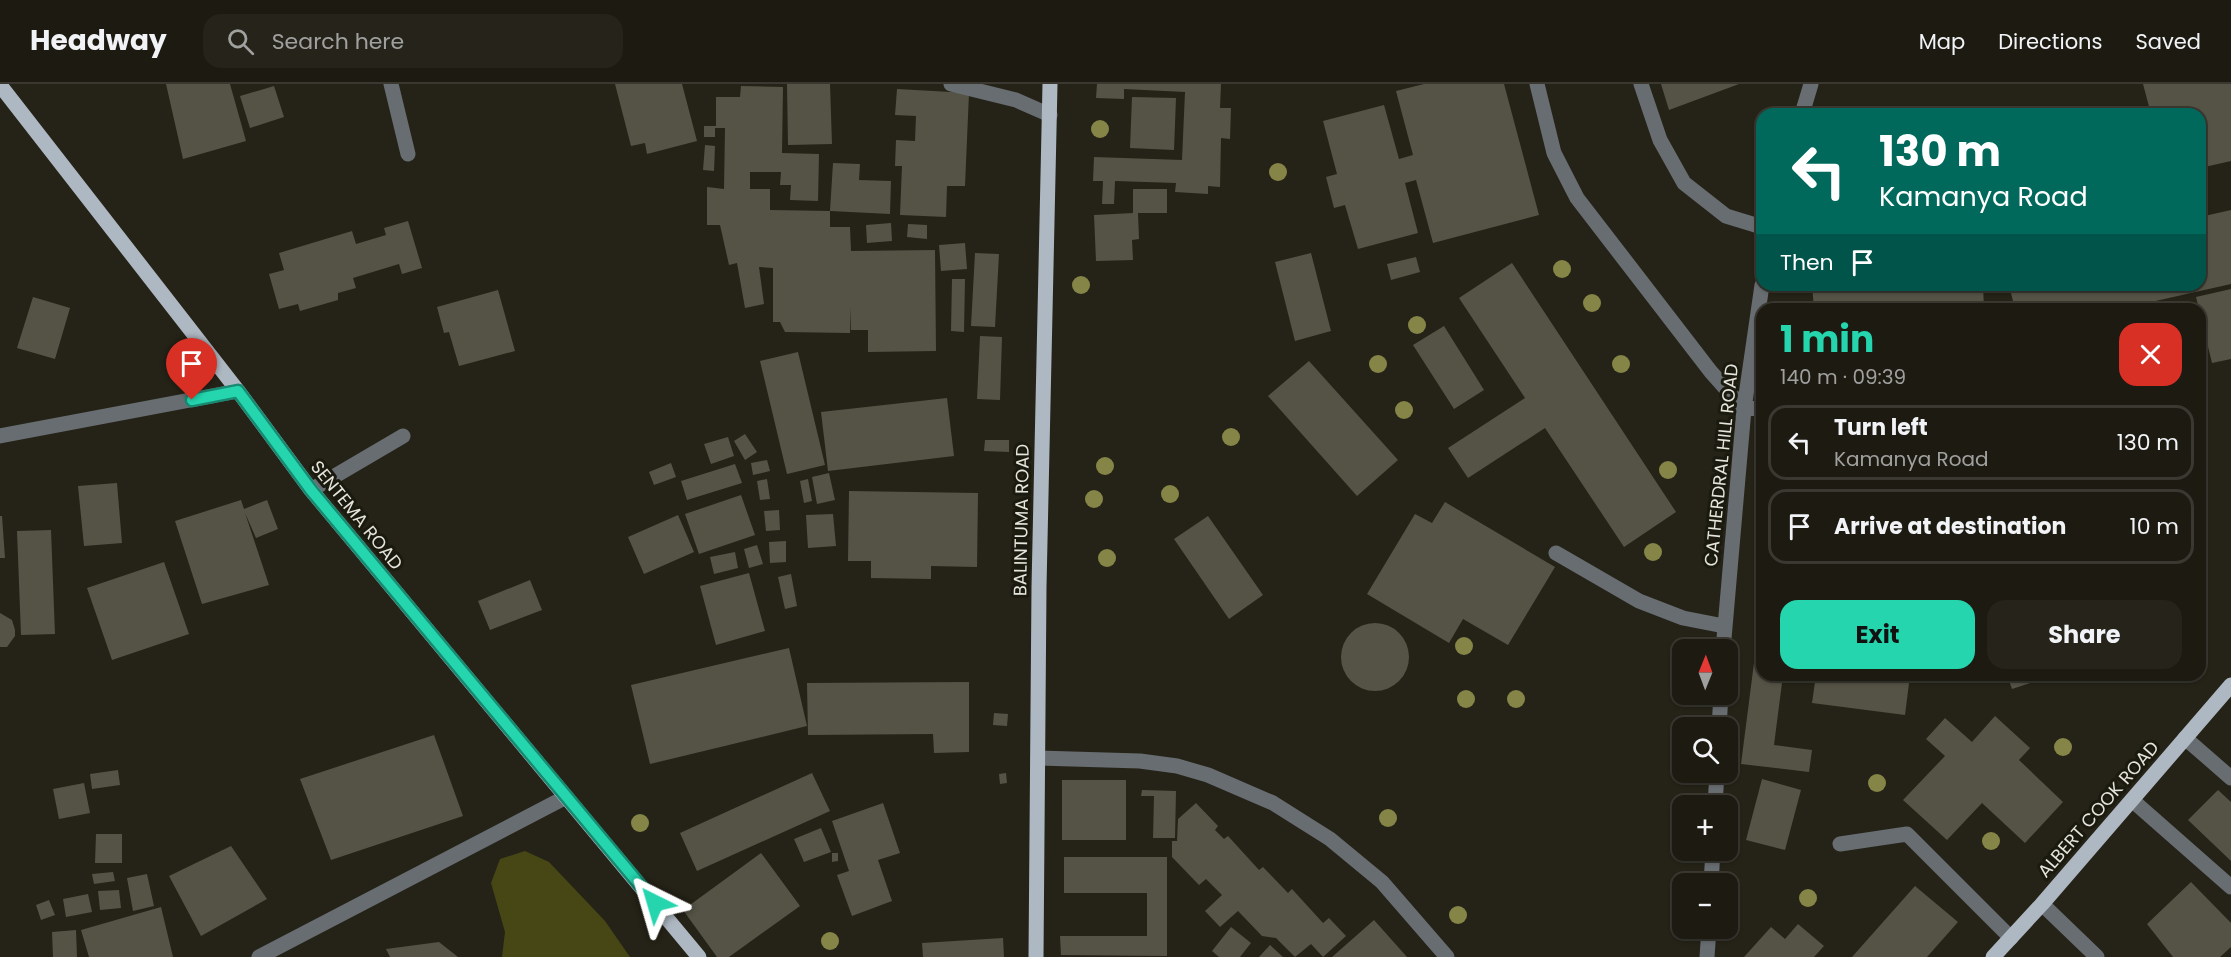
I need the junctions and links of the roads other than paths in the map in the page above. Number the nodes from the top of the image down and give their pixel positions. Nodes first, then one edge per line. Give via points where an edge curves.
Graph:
1 (391, 84) edge
2 (951, 84) edge
3 (1050, 84) edge
4 (1537, 84) edge
5 (1641, 84) edge
6 (1811, 84) edge
7 (0, 85) edge
8 (1804, 108) edge
9 (1050, 115) junction
10 (408, 154) dead end
11 (1756, 225) edge
12 (1756, 326) edge
13 (238, 391) junction
14 (1756, 408) edge
15 (1744, 409) junction
16 (0, 436) edge
17 (403, 436) dead end
18 (311, 490) junction
19 (1556, 552) dead end
20 (1724, 626) junction
21 (1723, 639) edge
22 (2231, 685) edge
23 (2185, 738) junction
24 (1038, 758) junction
25 (2231, 778) edge
26 (566, 796) junction
27 (2132, 800) junction
28 (1840, 844) dead end
29 (2231, 887) edge
30 (2042, 904) junction
31 (2011, 938) junction
32 (1708, 939) edge
33 (259, 957) edge
34 (699, 957) edge
35 (1036, 957) edge
36 (1447, 957) edge
37 (1707, 957) edge
38 (1993, 957) edge
39 (2097, 957) edge

1 - 10 street
2 - 9 street via 1016,100
3 - 9 main road, BALINTUMA ROAD
4 - 15 street via 1554,153 1577,198
5 - 11 street via 1660,140 1684,183 1726,216
6 - 8 street
7 - 13 main road, SENTEMA ROAD
9 - 24 main road, BALINTUMA ROAD
12 - 15 street, CATHERDRAL HILL ROAD
13 - 16 street
13 - 18 main road, SENTEMA ROAD
14 - 15 street
15 - 20 street, CATHERDRAL HILL ROAD
17 - 18 street
18 - 26 main road, SENTEMA ROAD
19 - 20 street via 1639,601 1683,618
20 - 21 street, CATHERDRAL HILL ROAD
22 - 23 main road, ALBERT COOK ROAD
23 - 25 street
23 - 27 main road, ALBERT COOK ROAD
24 - 35 main road, BALINTUMA ROAD
24 - 36 street via 1177,766 1273,803 1330,839 1382,882
26 - 33 street
26 - 34 main road, SENTEMA ROAD
27 - 29 street
27 - 30 main road, ALBERT COOK ROAD
28 - 31 street via 1907,834
30 - 31 main road, ALBERT COOK ROAD
30 - 39 street
31 - 38 main road, ALBERT COOK ROAD
32 - 37 street

